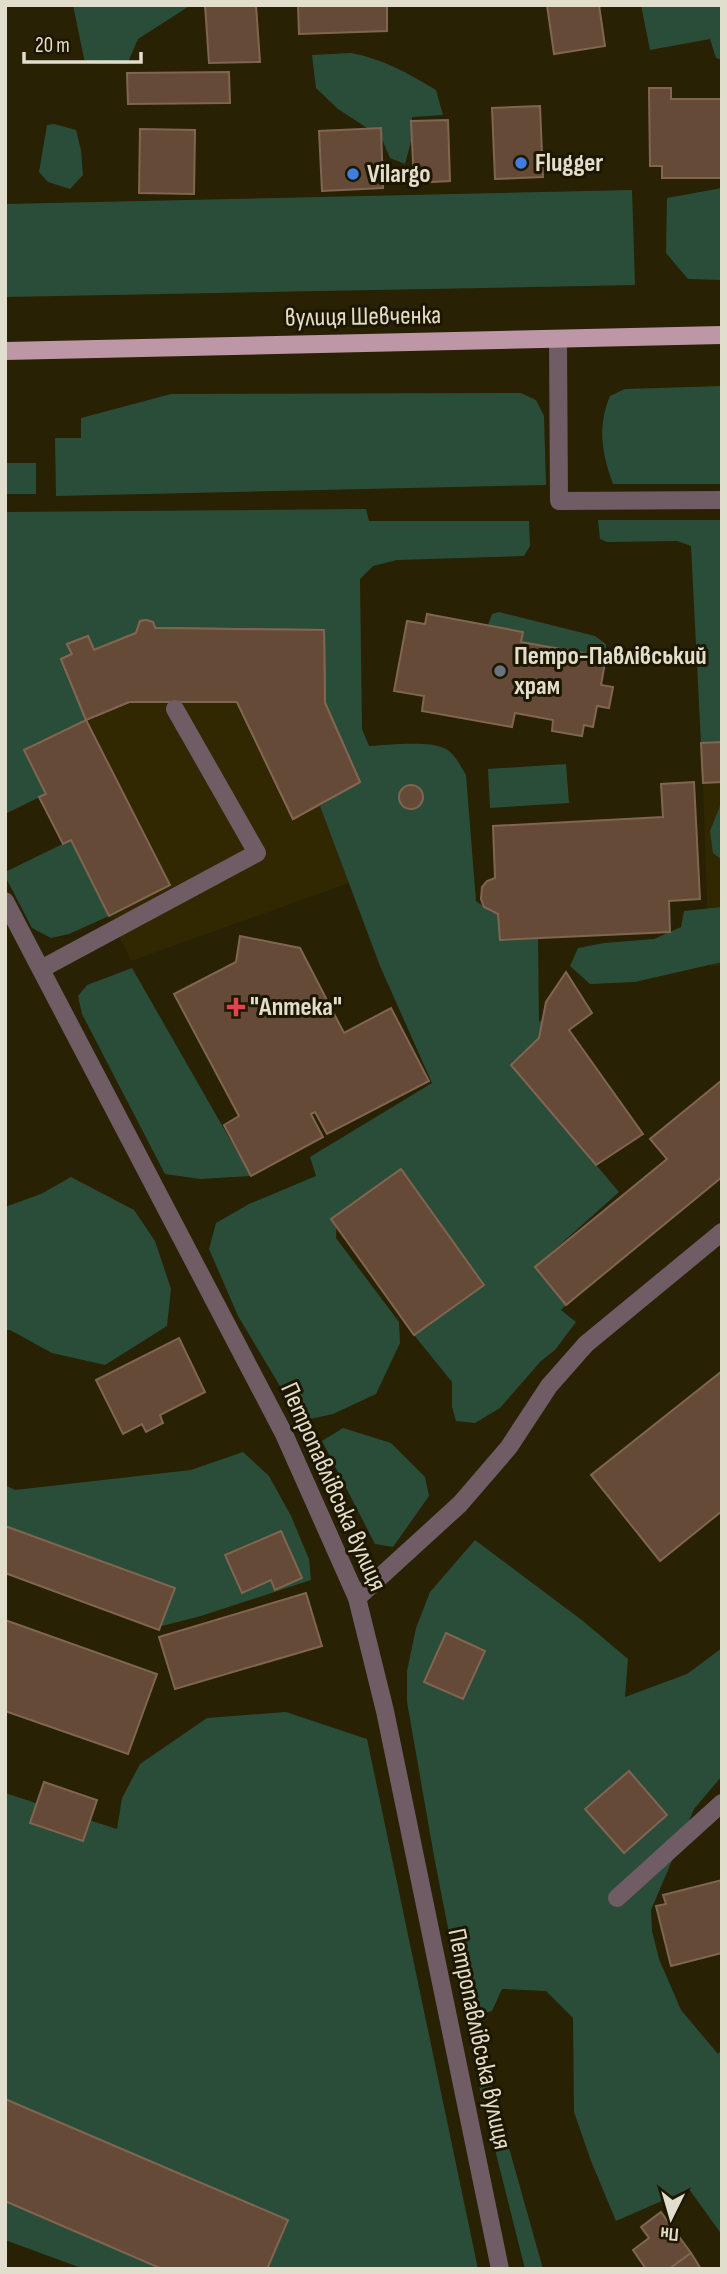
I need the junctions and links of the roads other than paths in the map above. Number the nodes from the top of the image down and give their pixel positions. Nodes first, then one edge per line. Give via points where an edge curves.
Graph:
1 (722, 335) edge
2 (558, 339) junction
3 (5, 351) edge
4 (722, 500) edge
5 (174, 709) dead end
6 (5, 901) edge
7 (41, 969) junction
8 (722, 1232) edge
9 (357, 1598) junction
10 (722, 1803) edge
11 (617, 1898) dead end
12 (500, 2269) edge

1 - 2 main road, вулиця Шевченка
2 - 3 main road, вулиця Шевченка
2 - 4 street via 559,501
5 - 7 street via 257,853
6 - 7 street, Петропавлівська вулиця
7 - 9 street, Петропавлівська вулиця via 284,1434
8 - 9 street via 586,1345 549,1386 509,1447 460,1504
9 - 12 street, Петропавлівська вулиця via 385,1711
10 - 11 street

